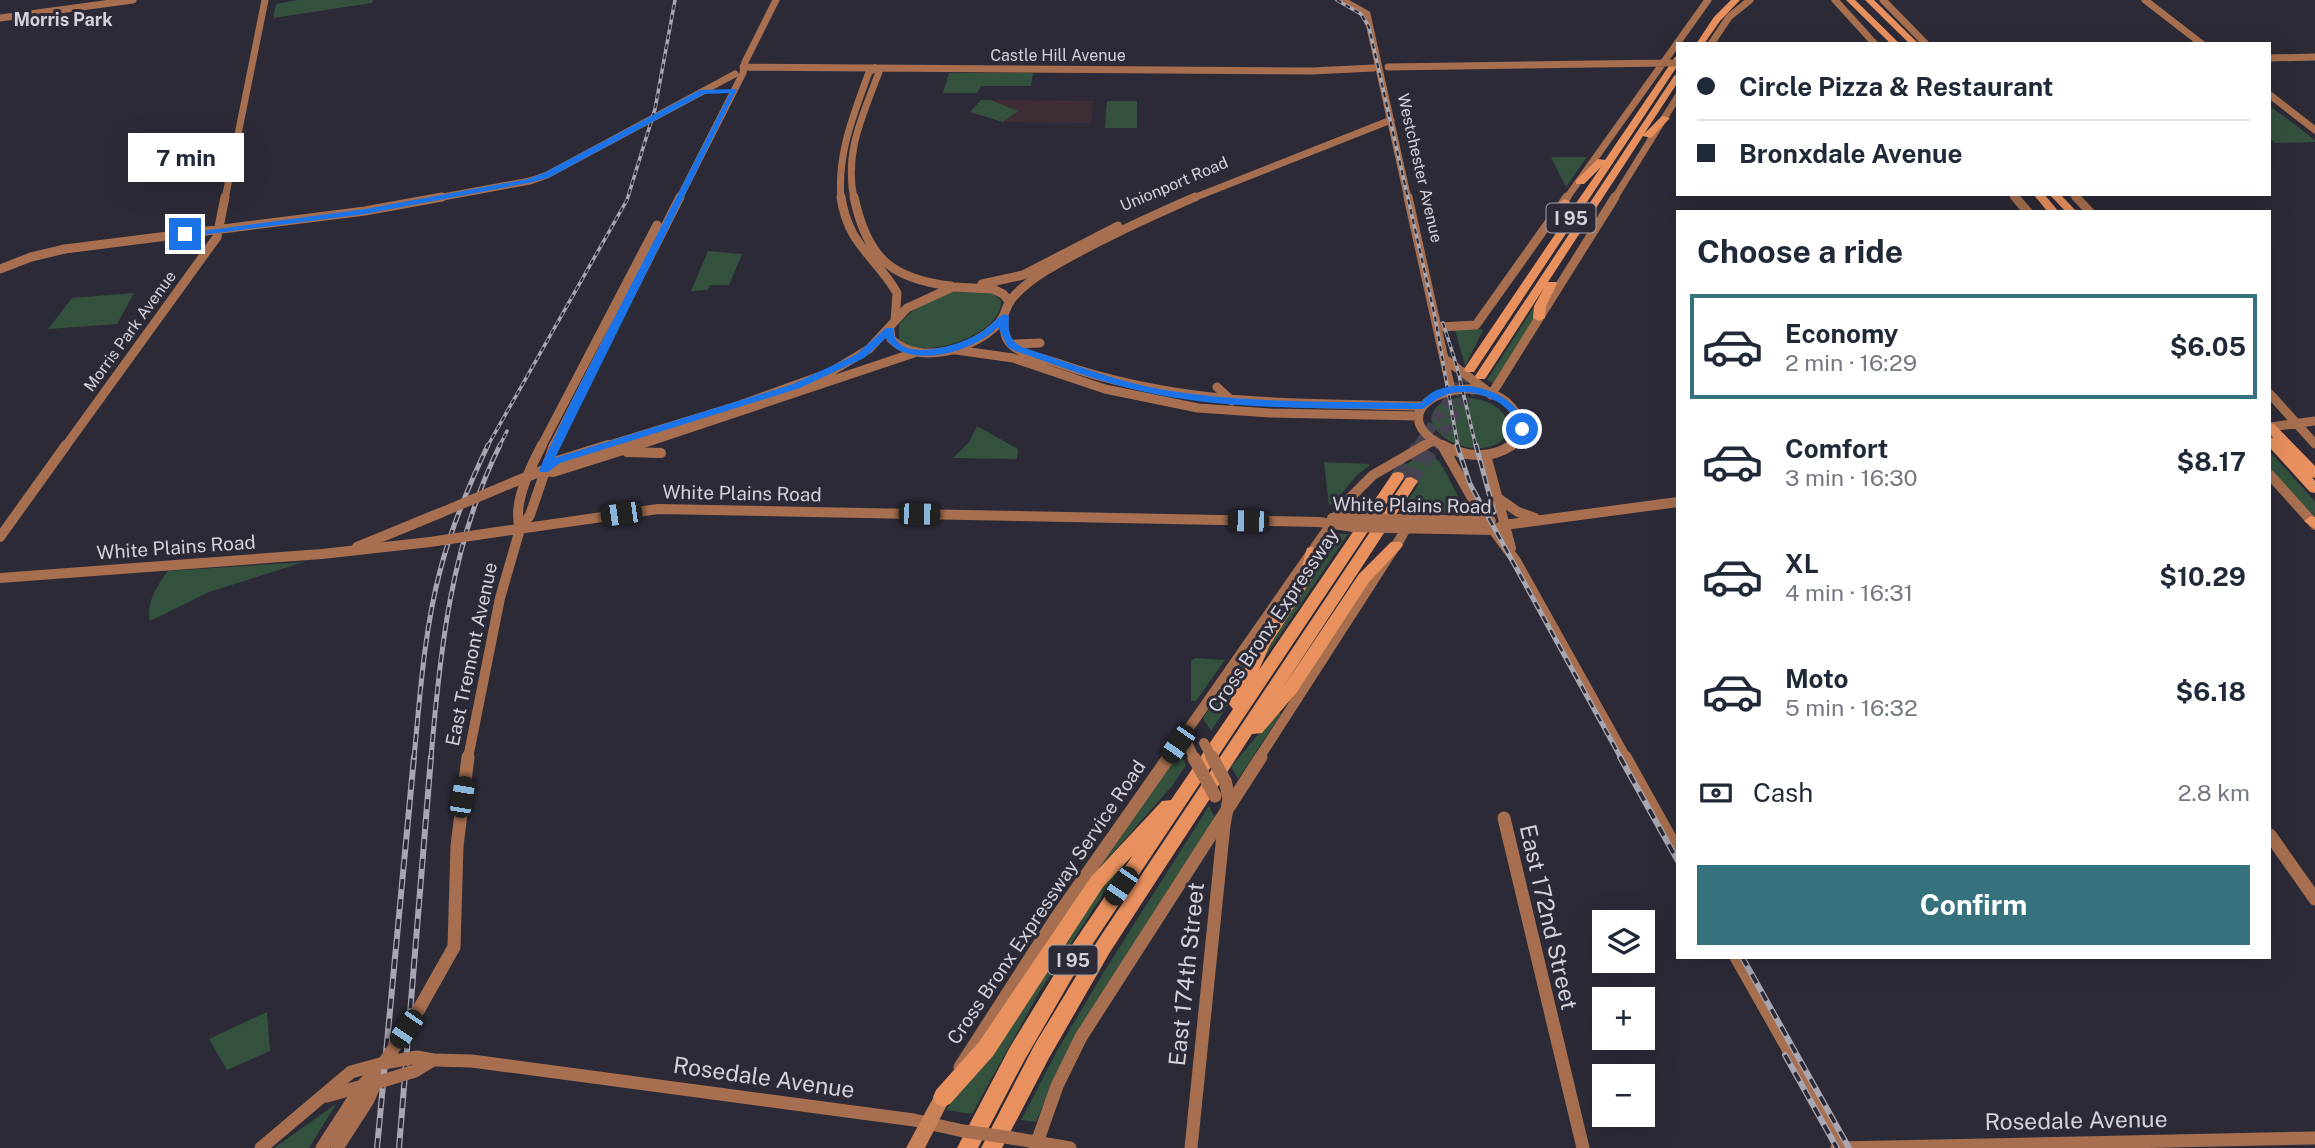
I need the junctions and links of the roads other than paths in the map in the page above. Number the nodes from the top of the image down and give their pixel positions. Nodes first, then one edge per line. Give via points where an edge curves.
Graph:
1 (132, 0) edge
2 (265, 0) edge
3 (776, 0) edge
4 (1342, 0) edge
5 (1708, 0) edge
6 (1721, 0) edge
7 (1738, 0) edge
8 (1749, 0) edge
9 (1835, 0) edge
10 (1848, 0) edge
11 (1859, 0) edge
12 (1869, 0) edge
13 (1877, 0) edge
14 (1883, 0) edge
15 (2145, 0) edge
16 (0, 18) edge
17 (1684, 42) edge
18 (1690, 42) edge
19 (1701, 42) edge
20 (1712, 42) edge
21 (1873, 42) edge
22 (1894, 42) edge
23 (1903, 42) edge
24 (1914, 42) edge
25 (1914, 42) edge
26 (1924, 42) edge
27 (2199, 42) edge
28 (2315, 57) edge
29 (2271, 58) edge
30 (1672, 62) edge
31 (743, 66) junction
32 (1388, 67) dead end
33 (876, 68) junction
34 (1376, 70) junction
35 (735, 74) junction
36 (1676, 79) edge
37 (1658, 89) junction
38 (731, 90) junction
39 (703, 92) junction
40 (2271, 96) edge
41 (1676, 99) edge
42 (1390, 117) junction
43 (1665, 118) junction
44 (2315, 130) edge
45 (840, 154) junction
46 (851, 154) junction
47 (1580, 182) junction
48 (2014, 196) edge
49 (2038, 196) edge
50 (2050, 196) edge
51 (2055, 196) edge
52 (2075, 196) edge
53 (1565, 202) junction
54 (1593, 205) junction
55 (2026, 210) edge
56 (2052, 210) edge
57 (2063, 210) edge
58 (2070, 210) edge
59 (2088, 210) edge
60 (1581, 223) junction
61 (863, 227) junction
62 (219, 229) junction
63 (852, 230) junction
64 (1107, 235) junction
65 (0, 269) edge
66 (973, 286) junction
67 (953, 287) junction
68 (622, 301) junction
69 (1010, 302) junction
70 (1004, 316) junction
71 (1539, 318) junction
72 (892, 325) junction
73 (1438, 327) junction
74 (1040, 343) dead end
75 (1010, 344) junction
76 (1485, 347) junction
77 (953, 349) junction
78 (917, 352) junction
79 (1445, 359) junction
80 (1217, 387) dead end
81 (798, 390) junction
82 (1451, 390) junction
83 (1491, 394) junction
84 (2271, 395) edge
85 (1232, 401) junction
86 (1420, 411) junction
87 (2315, 421) edge
88 (2291, 424) junction
89 (2271, 427) edge
90 (2271, 428) edge
91 (2271, 442) edge
92 (1438, 444) junction
93 (2315, 444) edge
94 (617, 452) junction
95 (662, 453) dead end
96 (1486, 455) junction
97 (544, 470) junction
98 (2315, 474) edge
99 (528, 476) junction
100 (2271, 476) edge
101 (2315, 489) edge
102 (1498, 498) junction
103 (1676, 502) edge
104 (1541, 520) junction
105 (1334, 522) junction
106 (1399, 523) junction
107 (2314, 523) edge
108 (416, 524) junction
109 (1495, 525) junction
110 (520, 529) junction
111 (0, 537) edge
112 (1396, 545) junction
113 (390, 547) junction
114 (348, 552) junction
115 (1312, 552) junction
116 (0, 578) edge
117 (1188, 729) junction
118 (1224, 734) junction
119 (1228, 758) junction
120 (1193, 780) junction
121 (1230, 805) junction
122 (1504, 818) dead end
123 (2271, 836) edge
124 (1676, 848) edge
125 (2315, 899) edge
126 (1737, 959) edge
127 (376, 1074) junction
128 (943, 1097) junction
129 (318, 1100) junction
130 (928, 1124) junction
131 (2315, 1138) edge
132 (965, 1140) edge
133 (1000, 1145) edge
134 (1036, 1145) edge
135 (261, 1148) edge
136 (322, 1148) edge
137 (337, 1148) edge
138 (915, 1148) edge
139 (1070, 1148) edge
140 (1191, 1148) edge
141 (1583, 1148) edge
142 (1838, 1148) edge
143 (1844, 1148) edge

1 - 16 main road
2 - 62 main road, Morris Park Avenue
3 - 31 main road, East Tremont Avenue
4 - 34 main road, Westchester Avenue via 1367,14
5 - 17 main road
6 - 18 highway
7 - 19 highway via 1721,13
8 - 20 main road via 1728,17
9 - 21 main road
10 - 22 highway
11 - 23 highway
12 - 24 highway
13 - 25 highway
14 - 26 main road
15 - 27 main road
28 - 29 main road
30 - 32 main road
30 - 37 highway, I 95
30 - 47 main road
31 - 33 main road, Castle Hill Avenue
31 - 35 main road, East Tremont Avenue
31 - 38 main road, East Tremont Avenue via 744,73
33 - 34 main road, Castle Hill Avenue
33 - 45 main road via 869,72
33 - 46 main road via 879,72
34 - 42 main road, Westchester Avenue
35 - 38 main road, East Tremont Avenue
35 - 39 main road
36 - 54 highway, I 95
37 - 47 highway
37 - 76 highway, I 95
38 - 39 main road
38 - 68 main road, East Tremont Avenue
39 - 62 main road via 530,181 365,211
40 - 44 main road
41 - 43 main road
42 - 64 main road, Unionport Road via 1210,183
42 - 73 main road, Westchester Avenue
43 - 54 highway
43 - 71 main road
45 - 46 main road
45 - 63 main road via 839,191
46 - 61 main road via 850,190
47 - 53 main road
48 - 55 main road
49 - 56 highway
50 - 57 highway
51 - 58 highway
52 - 59 main road
53 - 73 main road via 1475,326
53 - 76 highway via 1559,221 1521,278
54 - 60 highway, I 95
60 - 71 highway via 1540,306
60 - 76 highway, I 95 via 1475,372
61 - 63 main road
61 - 67 main road via 901,275
62 - 65 main road via 65,249
62 - 111 main road, Morris Park Avenue via 214,243
63 - 72 main road via 897,293
64 - 66 main road, Unionport Road via 1023,275
64 - 69 main road, Unionport Road via 1050,269
66 - 67 main road
66 - 69 main road via 999,291
67 - 72 main road via 916,302
68 - 97 main road, East Tremont Avenue
68 - 99 main road, East Tremont Avenue
69 - 70 main road
70 - 75 main road via 1003,331
70 - 77 main road via 989,332
71 - 83 main road
72 - 78 main road via 894,343
72 - 81 main road via 864,354
73 - 79 main road, Westchester Avenue
74 - 75 main road
75 - 85 main road via 1116,382
77 - 78 main road
77 - 86 main road via 1013,358 1105,389 1198,408 1270,413
78 - 81 main road
79 - 82 main road, Westchester Avenue
79 - 83 main road
80 - 85 main road
81 - 94 main road
81 - 97 main road via 557,461
82 - 83 main road
82 - 86 main road via 1433,396
83 - 96 main road via 1513,408 1522,429 1510,447
84 - 88 main road
85 - 86 main road
86 - 92 main road via 1422,429
87 - 88 main road
88 - 89 main road
88 - 93 main road
90 - 98 highway
91 - 101 highway
92 - 96 main road via 1465,454
92 - 105 main road, Cross Bronx Expressway Service Road via 1402,458 1367,480
92 - 109 main road
94 - 95 main road
94 - 97 main road via 553,472
96 - 102 main road
97 - 99 main road
97 - 110 main road, East Tremont Avenue via 530,515
99 - 108 main road, bridge
99 - 110 main road, East Tremont Avenue via 516,517
100 - 107 main road
102 - 104 main road
102 - 109 main road
103 - 104 main road, White Plains Road
104 - 109 main road, White Plains Road
105 - 106 main road, White Plains Road, bridge
105 - 110 main road, White Plains Road via 658,509
105 - 115 main road, Cross Bronx Expressway Service Road
106 - 109 main road, White Plains Road
106 - 112 main road
108 - 113 main road via 396,537
108 - 114 main road
109 - 124 main road
110 - 113 main road, White Plains Road, bridge
110 - 127 main road, East Tremont Avenue, bridge via 500,598 468,758 457,846 454,947
112 - 119 highway via 1364,578 1288,694
112 - 121 main road
113 - 114 main road, White Plains Road
114 - 116 main road, White Plains Road
115 - 117 main road, Cross Bronx Expressway Service Road
115 - 118 highway via 1306,577 1263,643
117 - 121 main road, East 174th Street, bridge via 1204,743 1229,790
117 - 121 main road, bridge via 1187,742 1194,758 1215,796
117 - 128 main road, Cross Bronx Expressway Service Road via 1042,938
118 - 119 highway, Cross Bronx Expressway / I 95 via 1405,478
118 - 120 highway, Cross Bronx Expressway / I 95
119 - 133 highway, Cross Bronx Expressway / I 95 via 1096,960 1015,1101
120 - 128 highway via 1097,882 986,1049
120 - 132 highway, Cross Bronx Expressway / I 95 via 1053,992
121 - 134 main road via 1081,1037
121 - 140 main road, East 174th Street via 1224,825
122 - 141 main road, East 172nd Street
123 - 125 main road
126 - 143 main road
127 - 129 main road
127 - 129 main road via 351,1072
127 - 130 main road, Rosedale Avenue, bridge via 415,1071 433,1060 450,1059
127 - 136 main road, East Tremont Avenue
127 - 137 main road, East Tremont Avenue via 368,1100
128 - 130 main road, Cross Bronx Expressway Service Road
129 - 135 main road
130 - 132 main road, Rosedale Avenue
130 - 138 main road, Cross Bronx Expressway Service Road
131 - 143 main road, Rosedale Avenue
132 - 133 main road, Rosedale Avenue, bridge
133 - 134 main road, Rosedale Avenue
134 - 139 main road, Rosedale Avenue
142 - 143 main road, Rosedale Avenue

